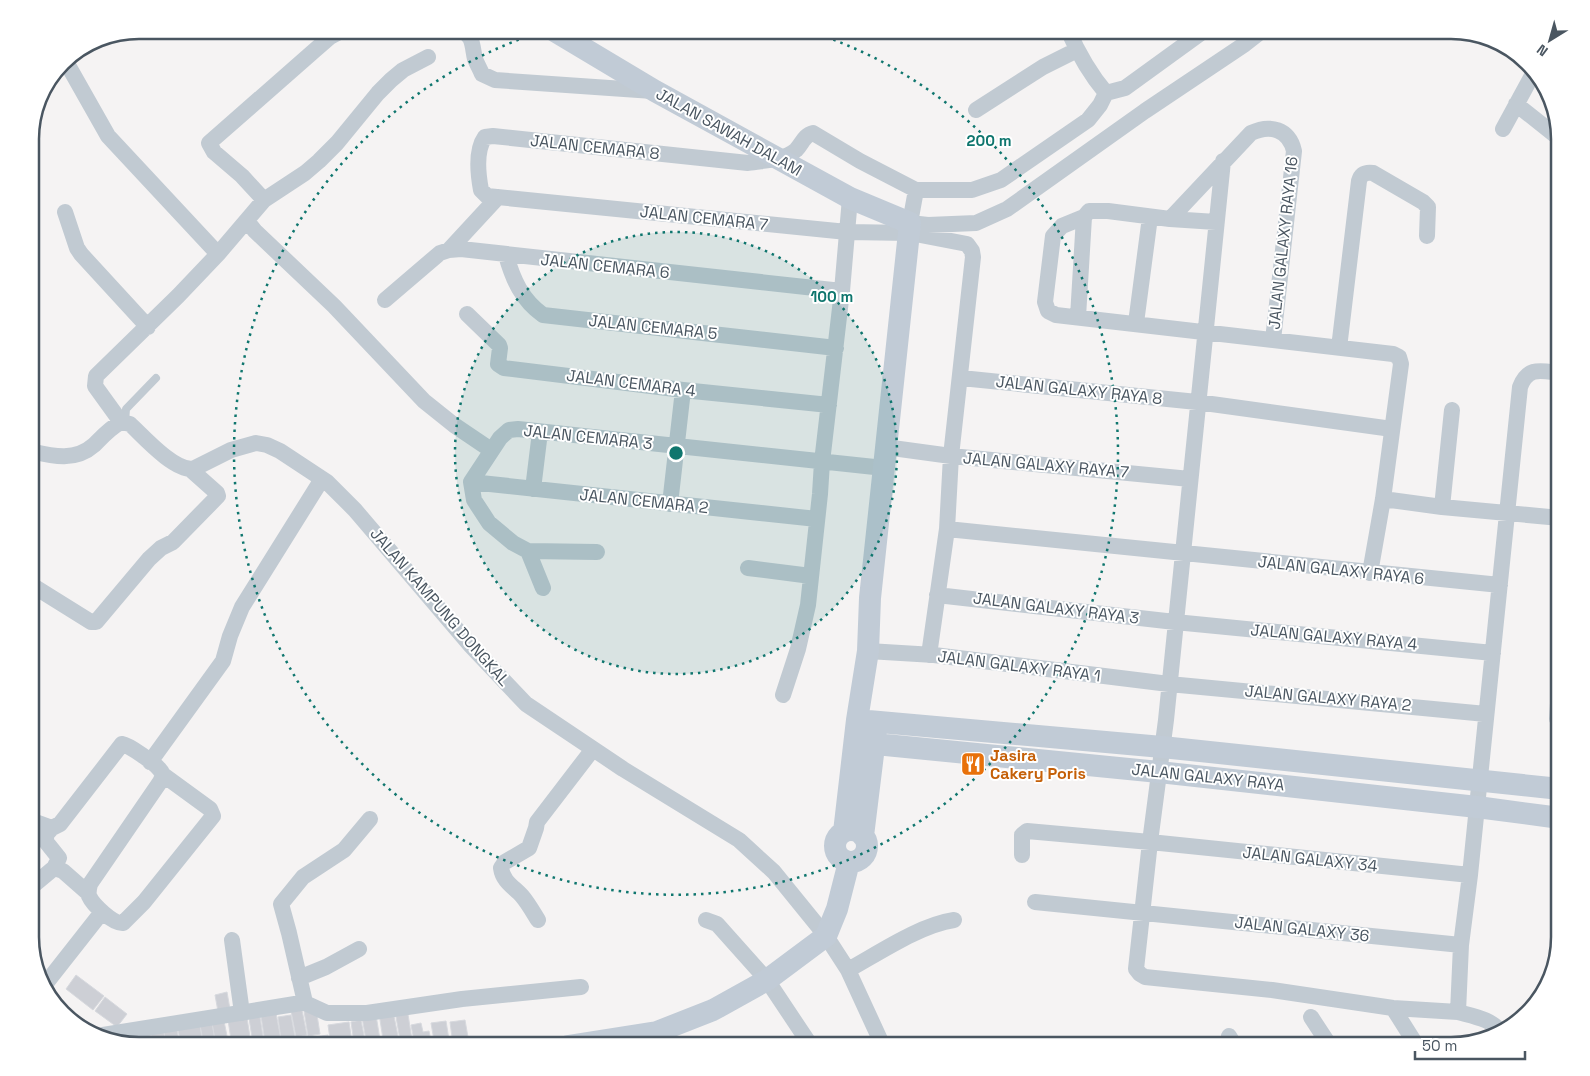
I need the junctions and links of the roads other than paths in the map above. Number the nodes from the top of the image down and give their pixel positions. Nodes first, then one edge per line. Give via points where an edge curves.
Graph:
1 (328, 39) edge
2 (471, 39) edge
3 (574, 39) edge
4 (1072, 39) edge
5 (1192, 39) edge
6 (1250, 39) edge
7 (1077, 50) junction
8 (428, 57) dead end
9 (69, 67) edge
10 (1531, 78) edge
11 (655, 91) junction
12 (1106, 93) junction
13 (1516, 104) junction
14 (976, 110) dead end
15 (1503, 129) dead end
16 (1550, 131) edge
17 (787, 155) junction
18 (1223, 161) junction
19 (498, 197) junction
20 (850, 198) junction
21 (264, 200) junction
22 (65, 212) dead end
23 (912, 213) junction
24 (1084, 217) junction
25 (1150, 217) junction
26 (1170, 219) junction
27 (247, 221) junction
28 (1216, 222) junction
29 (847, 232) junction
30 (1427, 236) dead end
31 (449, 250) junction
32 (218, 254) junction
33 (506, 255) junction
34 (842, 291) junction
35 (385, 300) dead end
36 (467, 314) dead end
37 (1078, 318) junction
38 (1136, 324) junction
39 (148, 327) junction
40 (1204, 333) junction
41 (1272, 340) junction
42 (836, 348) junction
43 (1339, 348) junction
44 (1551, 372) edge
45 (156, 378) dead end
46 (961, 378) junction
47 (683, 390) junction
48 (1197, 402) junction
49 (829, 405) junction
50 (1452, 410) dead end
51 (123, 422) junction
52 (1392, 429) junction
53 (540, 432) junction
54 (676, 446) junction
55 (491, 450) junction
56 (39, 452) edge
57 (891, 454) junction
58 (951, 456) junction
59 (822, 462) junction
60 (190, 469) junction
61 (322, 479) junction
62 (1190, 479) junction
63 (470, 482) junction
64 (533, 489) junction
65 (1382, 499) junction
66 (670, 504) junction
67 (1442, 506) junction
68 (1507, 513) junction
69 (1551, 517) edge
70 (817, 519) junction
71 (946, 530) junction
72 (528, 552) junction
73 (597, 552) dead end
74 (1182, 552) junction
75 (748, 568) dead end
76 (1370, 573) junction
77 (811, 576) junction
78 (1500, 585) junction
79 (543, 588) dead end
80 (39, 590) edge
81 (937, 594) junction
82 (1176, 622) junction
83 (868, 651) junction
84 (1493, 652) junction
85 (929, 655) junction
86 (1169, 684) junction
87 (783, 695) dead end
88 (1486, 714) junction
89 (866, 732) junction
90 (1162, 747) junction
91 (593, 749) junction
92 (150, 762) junction
93 (1159, 772) junction
94 (162, 774) junction
95 (1480, 782) junction
96 (1551, 788) edge
97 (1477, 807) junction
98 (1551, 817) edge
99 (370, 819) dead end
100 (39, 823) edge
101 (52, 828) junction
102 (1150, 842) junction
103 (1022, 855) dead end
104 (54, 868) junction
105 (1470, 875) junction
106 (39, 880) edge
107 (88, 893) junction
108 (1035, 902) dead end
109 (102, 912) junction
110 (1142, 912) junction
111 (538, 920) dead end
112 (706, 920) dead end
113 (954, 920) dead end
114 (826, 936) junction
115 (232, 940) dead end
116 (1461, 945) junction
117 (358, 949) dead end
118 (848, 970) junction
119 (299, 978) junction
120 (48, 980) edge
121 (767, 980) junction
122 (581, 987) dead end
123 (303, 1002) junction
124 (1392, 1008) junction
125 (1458, 1012) junction
126 (242, 1013) junction
127 (1311, 1017) dead end
128 (1496, 1027) edge
129 (140, 1037) edge
130 (644, 1037) edge
131 (805, 1037) edge
132 (878, 1037) edge
133 (1324, 1037) edge
134 (1411, 1037) edge

1 - 21 street via 209,143 214,152
2 - 11 street via 482,74 495,80
3 - 11 street, JALAN SAWAH DALAM
4 - 7 street
5 - 12 street via 1124,88
6 - 23 street via 1007,209 976,223 928,225
7 - 12 street
7 - 14 street via 1043,67
8 - 21 street via 390,80 319,161
9 - 32 street via 108,136
10 - 13 street
11 - 17 street, JALAN SAWAH DALAM
12 - 23 street via 1088,120 1001,180
13 - 15 street
13 - 16 street
17 - 19 street, JALAN CEMARA 8 via 748,163 488,136 479,151 481,190 487,196
17 - 20 street, JALAN SAWAH DALAM
17 - 23 street via 807,134 816,134 860,162
18 - 26 street
18 - 28 street
18 - 41 street, JALAN GALAXY RAYA 16 via 1257,130 1281,131 1292,142 1294,150
19 - 29 street, JALAN CEMARA 7
19 - 31 street
20 - 23 street, JALAN SAWAH DALAM
20 - 29 street
21 - 27 street
22 - 39 street via 81,254
23 - 29 street, JALAN CEMARA 7
23 - 46 street via 967,244 972,251
23 - 57 street
24 - 25 street via 1089,211 1097,210
24 - 37 street
24 - 37 street via 1062,226 1053,236 1045,302 1048,311 1056,315
25 - 26 street
25 - 38 street
26 - 28 street
27 - 32 street
27 - 55 street via 424,401
28 - 40 street
29 - 34 street
30 - 43 street via 1428,207 1423,202 1372,172 1362,175 1358,181
31 - 33 street, JALAN CEMARA 6
31 - 35 street via 440,253
32 - 39 street
33 - 34 street, JALAN CEMARA 6
33 - 42 street, JALAN CEMARA 5 via 520,292 543,315
34 - 42 street
36 - 47 street, JALAN CEMARA 4 via 499,345 498,364 504,368
37 - 38 street
38 - 40 street
39 - 51 street via 96,376 95,386
40 - 41 street
40 - 48 street
41 - 43 street
42 - 49 street
43 - 52 street via 1399,357
44 - 68 street via 1533,371 1523,379 1520,387
45 - 51 lane via 126,409
46 - 48 street, JALAN GALAXY RAYA 8
46 - 58 street
47 - 49 street, JALAN CEMARA 4
47 - 54 street
48 - 52 street, JALAN GALAXY RAYA 8
48 - 62 street
49 - 59 street
50 - 67 street
51 - 56 street via 78,456
51 - 60 street via 130,424 176,464
52 - 65 street
53 - 54 street, JALAN CEMARA 3
53 - 55 street, JALAN CEMARA 3 via 509,430
53 - 64 street
54 - 59 street, JALAN CEMARA 3
54 - 66 street
55 - 63 street, JALAN CEMARA 3
57 - 58 street, JALAN GALAXY RAYA 7
57 - 59 street, JALAN CEMARA 3
57 - 83 street via 870,598
58 - 62 street, JALAN GALAXY RAYA 7
58 - 71 street
59 - 70 street
60 - 61 street, JALAN KAMPUNG DONGKAL via 231,450 256,443 280,451
60 - 80 street via 218,496 173,542 149,558 96,622
61 - 91 street, JALAN KAMPUNG DONGKAL via 356,510 471,646 526,704
61 - 92 street via 242,607 223,661
62 - 74 street
63 - 64 street, JALAN CEMARA 2
63 - 72 street via 474,500 489,523
64 - 66 street, JALAN CEMARA 2
65 - 67 street
65 - 76 street
66 - 70 street, JALAN CEMARA 2
67 - 68 street
68 - 69 street
68 - 78 street
70 - 77 street
71 - 74 street, JALAN GALAXY RAYA 6
71 - 81 street
72 - 73 street
72 - 79 street
74 - 76 street, JALAN GALAXY RAYA 6
74 - 82 street
75 - 77 street
76 - 78 street, JALAN GALAXY RAYA 6
77 - 87 street via 798,649
78 - 84 street
81 - 82 street, JALAN GALAXY RAYA 3
81 - 85 street
82 - 84 street, JALAN GALAXY RAYA 4
82 - 86 street
83 - 85 street, JALAN GALAXY RAYA 1
83 - 89 street via 863,690
84 - 88 street
85 - 86 street, JALAN GALAXY RAYA 1
86 - 88 street, JALAN GALAXY RAYA 2
86 - 90 street
88 - 95 street
89 - 90 street, JALAN GALAXY RAYA
89 - 93 street, JALAN GALAXY RAYA
89 - 114 street via 854,834 839,837 836,844 836,852 849,862
90 - 93 street
90 - 95 street, JALAN GALAXY RAYA
91 - 111 street via 536,822 529,848 505,862 501,868 508,883 523,897
91 - 114 street, JALAN KAMPUNG DONGKAL via 739,840 774,872
92 - 94 street
92 - 101 street via 128,745 120,746 71,812
93 - 97 street, JALAN GALAXY RAYA
93 - 102 street
94 - 107 street via 160,782 90,884
94 - 109 street via 210,809 213,816 132,916 120,924
95 - 96 street, JALAN GALAXY RAYA
95 - 97 street
97 - 98 street, JALAN GALAXY RAYA
97 - 105 street
99 - 119 street via 344,850 302,877 281,904
100 - 101 street
101 - 104 street via 45,836 46,843 59,858
102 - 103 street, JALAN GALAXY 34 via 1027,831 1022,835
102 - 105 street, JALAN GALAXY 34
102 - 110 street
104 - 106 street
104 - 107 street via 63,871
105 - 116 street
107 - 109 street
108 - 110 street, JALAN GALAXY 36
109 - 120 street
110 - 116 street, JALAN GALAXY 36
110 - 124 street via 1136,969 1145,977 1272,990
112 - 121 street via 718,924
113 - 118 street via 923,930
114 - 118 street, JALAN KAMPUNG DONGKAL
114 - 121 street
115 - 126 street
116 - 125 street
117 - 119 street
118 - 132 street, JALAN KAMPUNG DONGKAL
119 - 123 street
121 - 130 street via 713,1010
121 - 131 street
122 - 123 street via 462,998 367,1013 327,1013
123 - 126 street
124 - 125 street
124 - 134 street
125 - 128 street via 1489,1021
126 - 129 street
127 - 133 street

